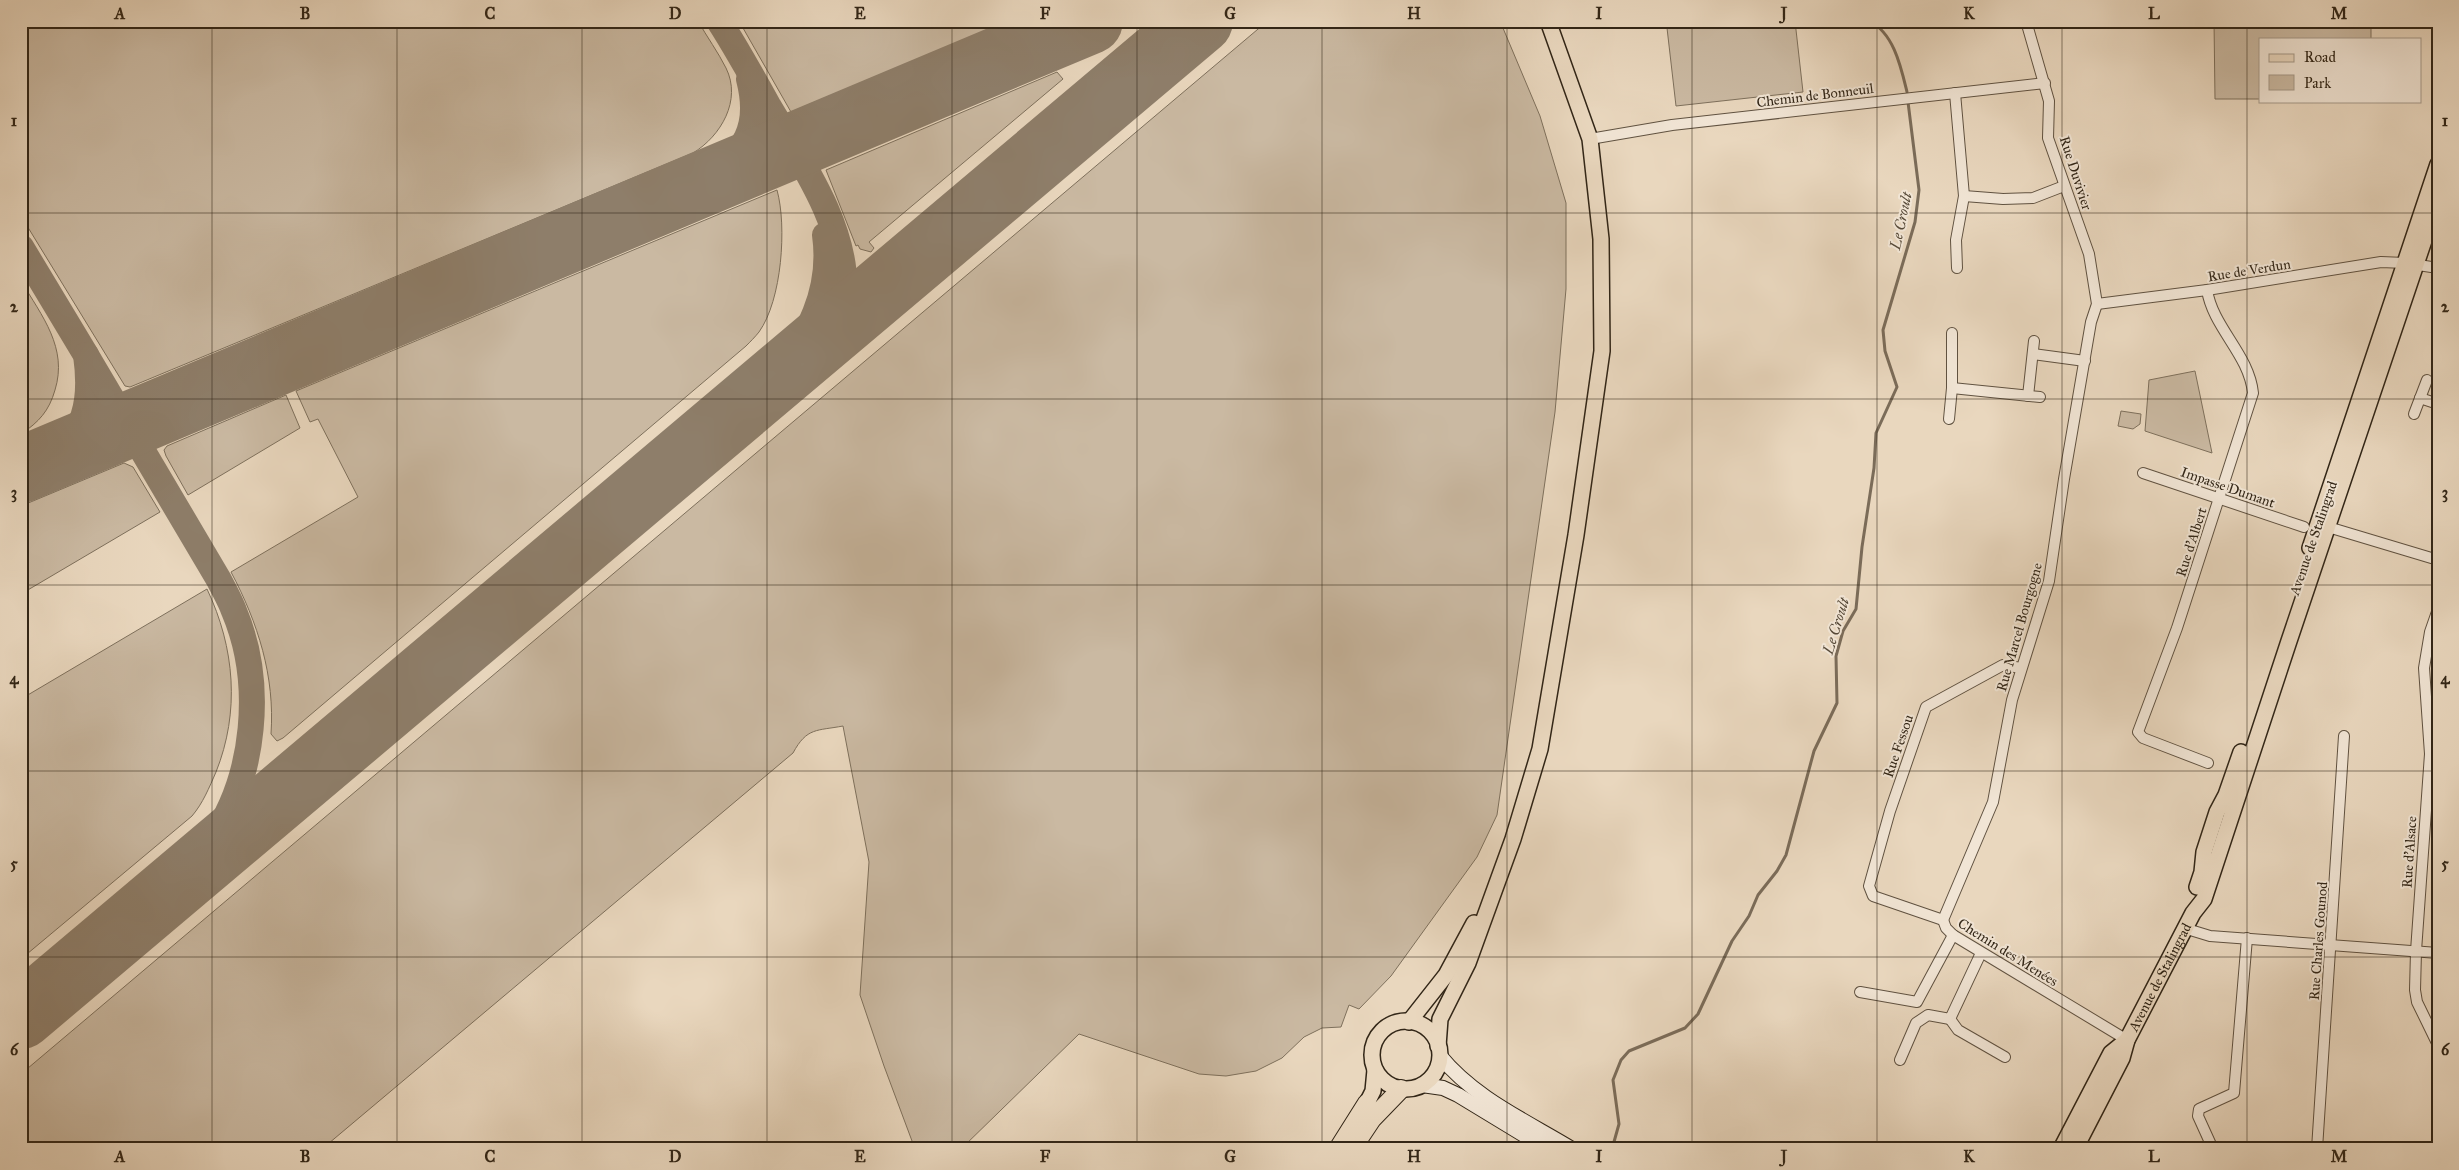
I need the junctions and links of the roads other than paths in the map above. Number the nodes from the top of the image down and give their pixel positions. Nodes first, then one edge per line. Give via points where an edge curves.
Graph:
1 (1548, 21) edge
2 (2026, 21) edge
3 (2045, 83) junction
4 (1574, 92) junction
5 (1955, 93) junction
6 (1590, 139) junction
7 (2438, 164) edge
8 (1595, 183) junction
9 (2064, 186) junction
10 (1964, 196) junction
11 (2438, 199) edge
12 (2410, 264) junction
13 (1957, 268) dead end
14 (2438, 268) edge
15 (2207, 290) junction
16 (2097, 304) junction
17 (1952, 333) dead end
18 (2034, 341) dead end
19 (2032, 354) junction
20 (2085, 361) junction
21 (2428, 380) dead end
22 (1952, 388) junction
23 (2028, 396) junction
24 (2040, 397) dead end
25 (2420, 398) junction
26 (2438, 404) edge
27 (2414, 414) dead end
28 (1949, 419) dead end
29 (2142, 473) dead end
30 (2219, 498) junction
31 (2304, 527) dead end
32 (2328, 527) junction
33 (2438, 560) edge
34 (2438, 609) edge
35 (2021, 668) junction
36 (2344, 736) dead end
37 (2208, 763) dead end
38 (1494, 887) junction
39 (1873, 896) joint
40 (2194, 912) junction
41 (1943, 920) junction
42 (2187, 929) junction
43 (1953, 935) junction
44 (2247, 938) junction
45 (2332, 945) junction
46 (2416, 951) junction
47 (1981, 953) junction
48 (2438, 953) edge
49 (1860, 992) dead end
50 (1950, 1019) junction
51 (1409, 1022) junction
52 (2127, 1040) junction
53 (2438, 1045) edge
54 (1439, 1051) junction
55 (2005, 1057) dead end
56 (1900, 1060) dead end
57 (1375, 1070) junction
58 (1422, 1085) junction
59 (1401, 1089) junction
60 (1367, 1104) joint
61 (2438, 1145) edge
62 (1338, 1149) edge
63 (1352, 1149) edge
64 (1547, 1149) edge
65 (1572, 1149) edge
66 (2061, 1149) edge
67 (2075, 1149) edge
68 (2213, 1149) edge
69 (2317, 1149) edge
70 (2429, 1149) edge

1 - 4 main road
2 - 3 street, Rue Duvivier
3 - 5 street, Chemin de Bonneuil
3 - 9 street, Rue Duvivier via 2049,101 2048,138
4 - 6 main road
4 - 8 main road
5 - 6 street, Chemin de Bonneuil via 1672,125
5 - 10 street
6 - 8 main road
7 - 12 main road, Avenue de Stalingrad
8 - 38 main road via 1603,307 1596,398 1540,748 1513,839
9 - 10 street via 2032,198
9 - 16 street, Rue Duvivier via 2089,254
10 - 13 street via 1956,240
11 - 12 main road, Avenue de Stalingrad
12 - 14 street, Rue de Verdun
12 - 15 street, Rue de Verdun via 2381,262
12 - 32 main road, Avenue de Stalingrad
12 - 40 main road, Avenue de Stalingrad via 2231,782 2217,812 2193,898
15 - 16 street, Rue de Verdun
15 - 30 street, Rue d'Albert via 2210,304 2245,363 2252,379 2253,393
16 - 20 street, Rue Marcel Bourgogne
17 - 22 street
18 - 19 street
19 - 20 street
19 - 23 street
20 - 35 street, Rue Marcel Bourgogne via 2050,581
21 - 25 street
22 - 23 street
22 - 28 street
23 - 24 street
25 - 26 street
25 - 27 street
29 - 30 street, Impasse Dumant
30 - 31 street, Impasse Dumant
30 - 37 street, Rue d'Albert via 2177,628 2138,732 2143,738
32 - 33 street
32 - 40 main road, Avenue de Stalingrad via 2204,898
34 - 46 street, Rue d'Alsace via 2424,668 2430,754
35 - 39 street, Rue Fessou via 2003,665 1926,707 1890,811 1869,886
35 - 41 street, Rue Marcel Bourgogne via 1993,802
36 - 45 street, Rue Charles Gounod
38 - 51 main road via 1446,975
38 - 54 main road via 1468,963 1440,1019
39 - 41 street, Chemin des Menées
40 - 42 main road, Avenue de Stalingrad
41 - 43 street, Chemin des Menées
42 - 44 street via 2206,935
42 - 52 main road, Avenue de Stalingrad
43 - 47 street, Chemin des Menées
43 - 49 street via 1917,1002
44 - 45 street
44 - 68 street via 2234,1093 2199,1109 2198,1116
45 - 46 street
45 - 69 street, Rue Charles Gounod
46 - 48 street
46 - 53 street, Rue d'Alsace via 2417,1002
47 - 50 street
47 - 52 street, Chemin des Menées
50 - 55 street via 1958,1030
50 - 56 street via 1928,1014 1916,1023
51 - 54 main road via 1428,1030
51 - 57 main road via 1389,1026 1378,1036 1372,1050
52 - 66 main road, Avenue de Stalingrad via 2111,1053
52 - 67 main road, Avenue de Stalingrad via 2122,1058
54 - 58 main road via 1435,1072
54 - 65 main road via 1453,1072 1483,1096
57 - 59 main road via 1390,1086
57 - 60 main road via 1373,1091
58 - 59 main road
58 - 64 main road via 1443,1088 1458,1095
59 - 63 highway via 1372,1119
60 - 62 highway
61 - 70 street

